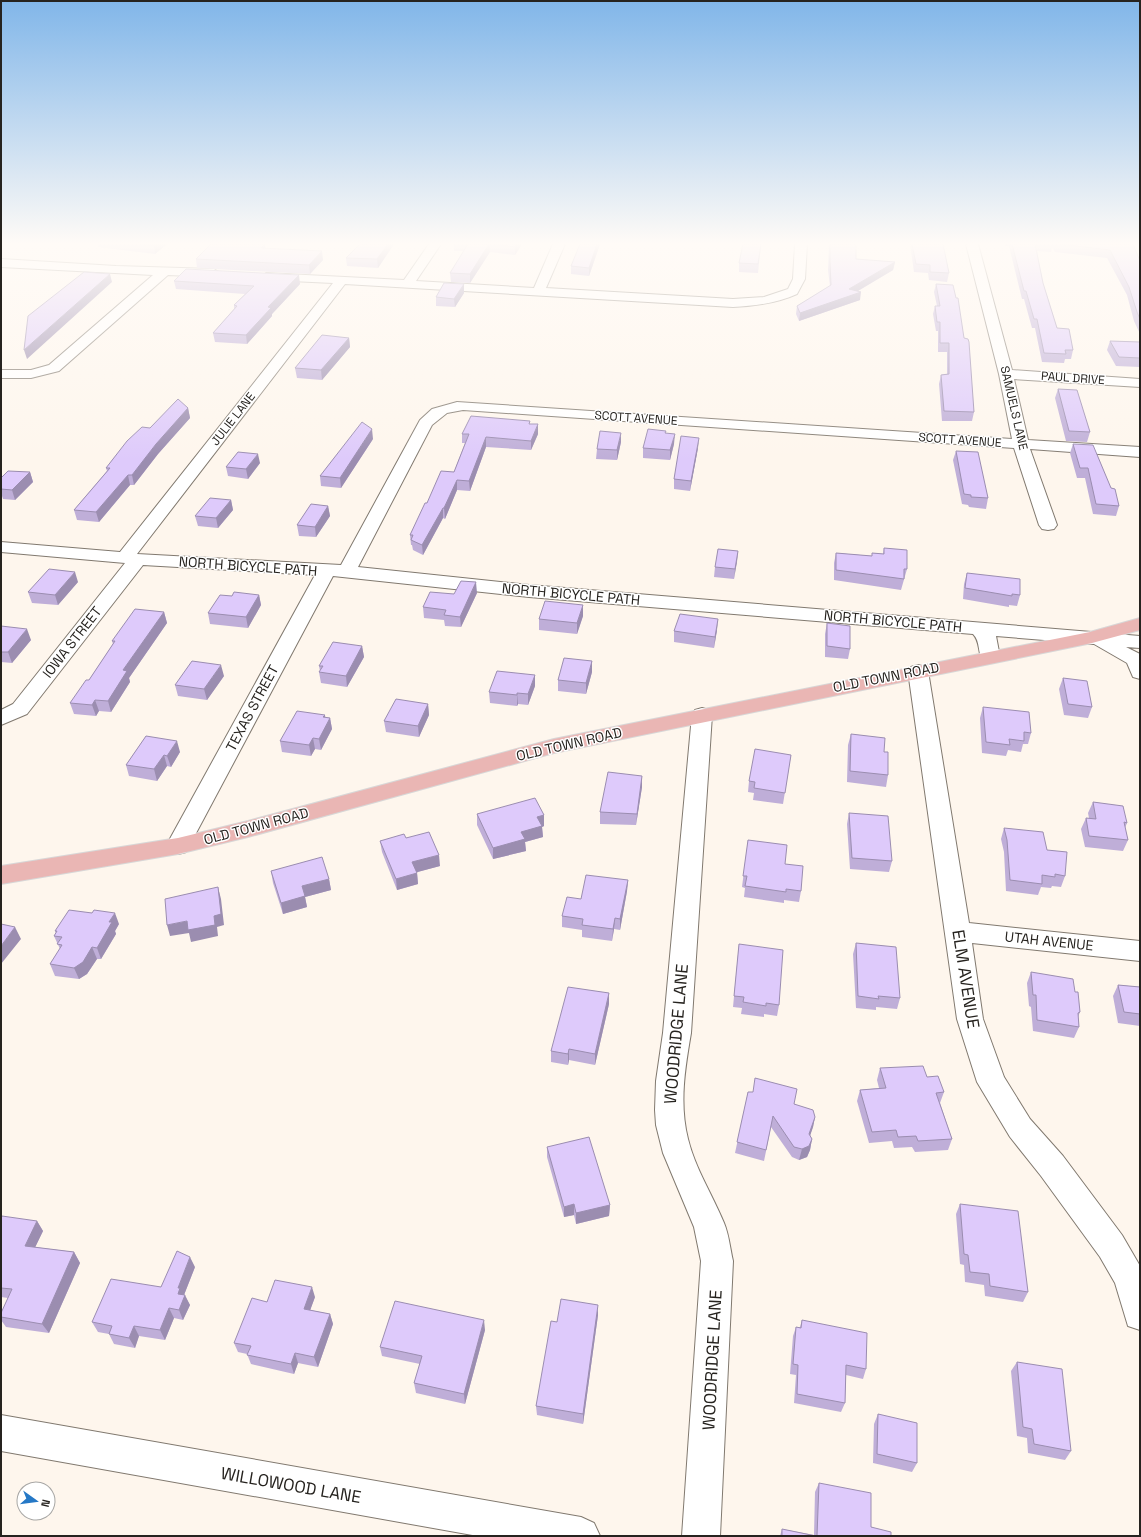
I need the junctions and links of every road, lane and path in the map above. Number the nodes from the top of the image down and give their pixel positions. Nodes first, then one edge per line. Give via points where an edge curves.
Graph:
1 (114, 316) edge
2 (314, 316) edge
3 (991, 316) edge
4 (1, 374) edge
5 (1006, 374) junction
6 (1140, 383) edge
7 (1021, 445) junction
8 (1140, 452) edge
9 (1048, 525) dead end
10 (1, 546) edge
11 (131, 558) junction
12 (327, 570) junction
13 (347, 571) junction
14 (1140, 624) edge
15 (978, 628) junction
16 (1092, 637) junction
17 (1140, 642) edge
18 (990, 657) junction
19 (918, 671) junction
20 (1140, 673) edge
21 (702, 715) junction
22 (1, 718) edge
23 (178, 846) junction
24 (1, 875) edge
25 (958, 932) junction
26 (1140, 951) edge
27 (1140, 1314) edge
28 (1, 1433) edge
29 (581, 1536) edge
30 (701, 1536) edge

1 - 4 street via 54,368 30,374
2 - 11 street, JULIE LANE
3 - 5 street, SAMUELS LANE
5 - 6 street, PAUL DRIVE
5 - 7 street, SAMUELS LANE
7 - 8 street, SCOTT AVENUE
7 - 9 street, SAMUELS LANE
7 - 13 street, SCOTT AVENUE via 471,407 446,408 433,414 425,423
10 - 11 street, NORTH BICYCLE PATH
11 - 12 street, NORTH BICYCLE PATH
11 - 22 street, IOWA STREET via 20,708
12 - 13 street, NORTH BICYCLE PATH
12 - 23 street, TEXAS STREET
13 - 15 street, NORTH BICYCLE PATH via 529,590
14 - 16 main road, OLD TOWN ROAD
15 - 16 street, NORTH BICYCLE PATH
15 - 18 street via 988,638
16 - 17 street, NORTH BICYCLE PATH
16 - 18 main road, OLD TOWN ROAD
16 - 20 street via 1136,660
18 - 19 main road, OLD TOWN ROAD
19 - 21 main road, OLD TOWN ROAD
19 - 25 street, ELM AVENUE
21 - 23 main road, OLD TOWN ROAD via 554,746
21 - 30 street, WOODRIDGE LANE via 677,1033 670,1075 668,1110 677,1152 708,1223 717,1260
23 - 24 main road, OLD TOWN ROAD
25 - 26 street, UTAH AVENUE
25 - 27 street, ELM AVENUE via 970,1019 991,1082 1020,1128 1052,1166 1111,1246 1129,1278
28 - 29 street, WILLOWOOD LANE

